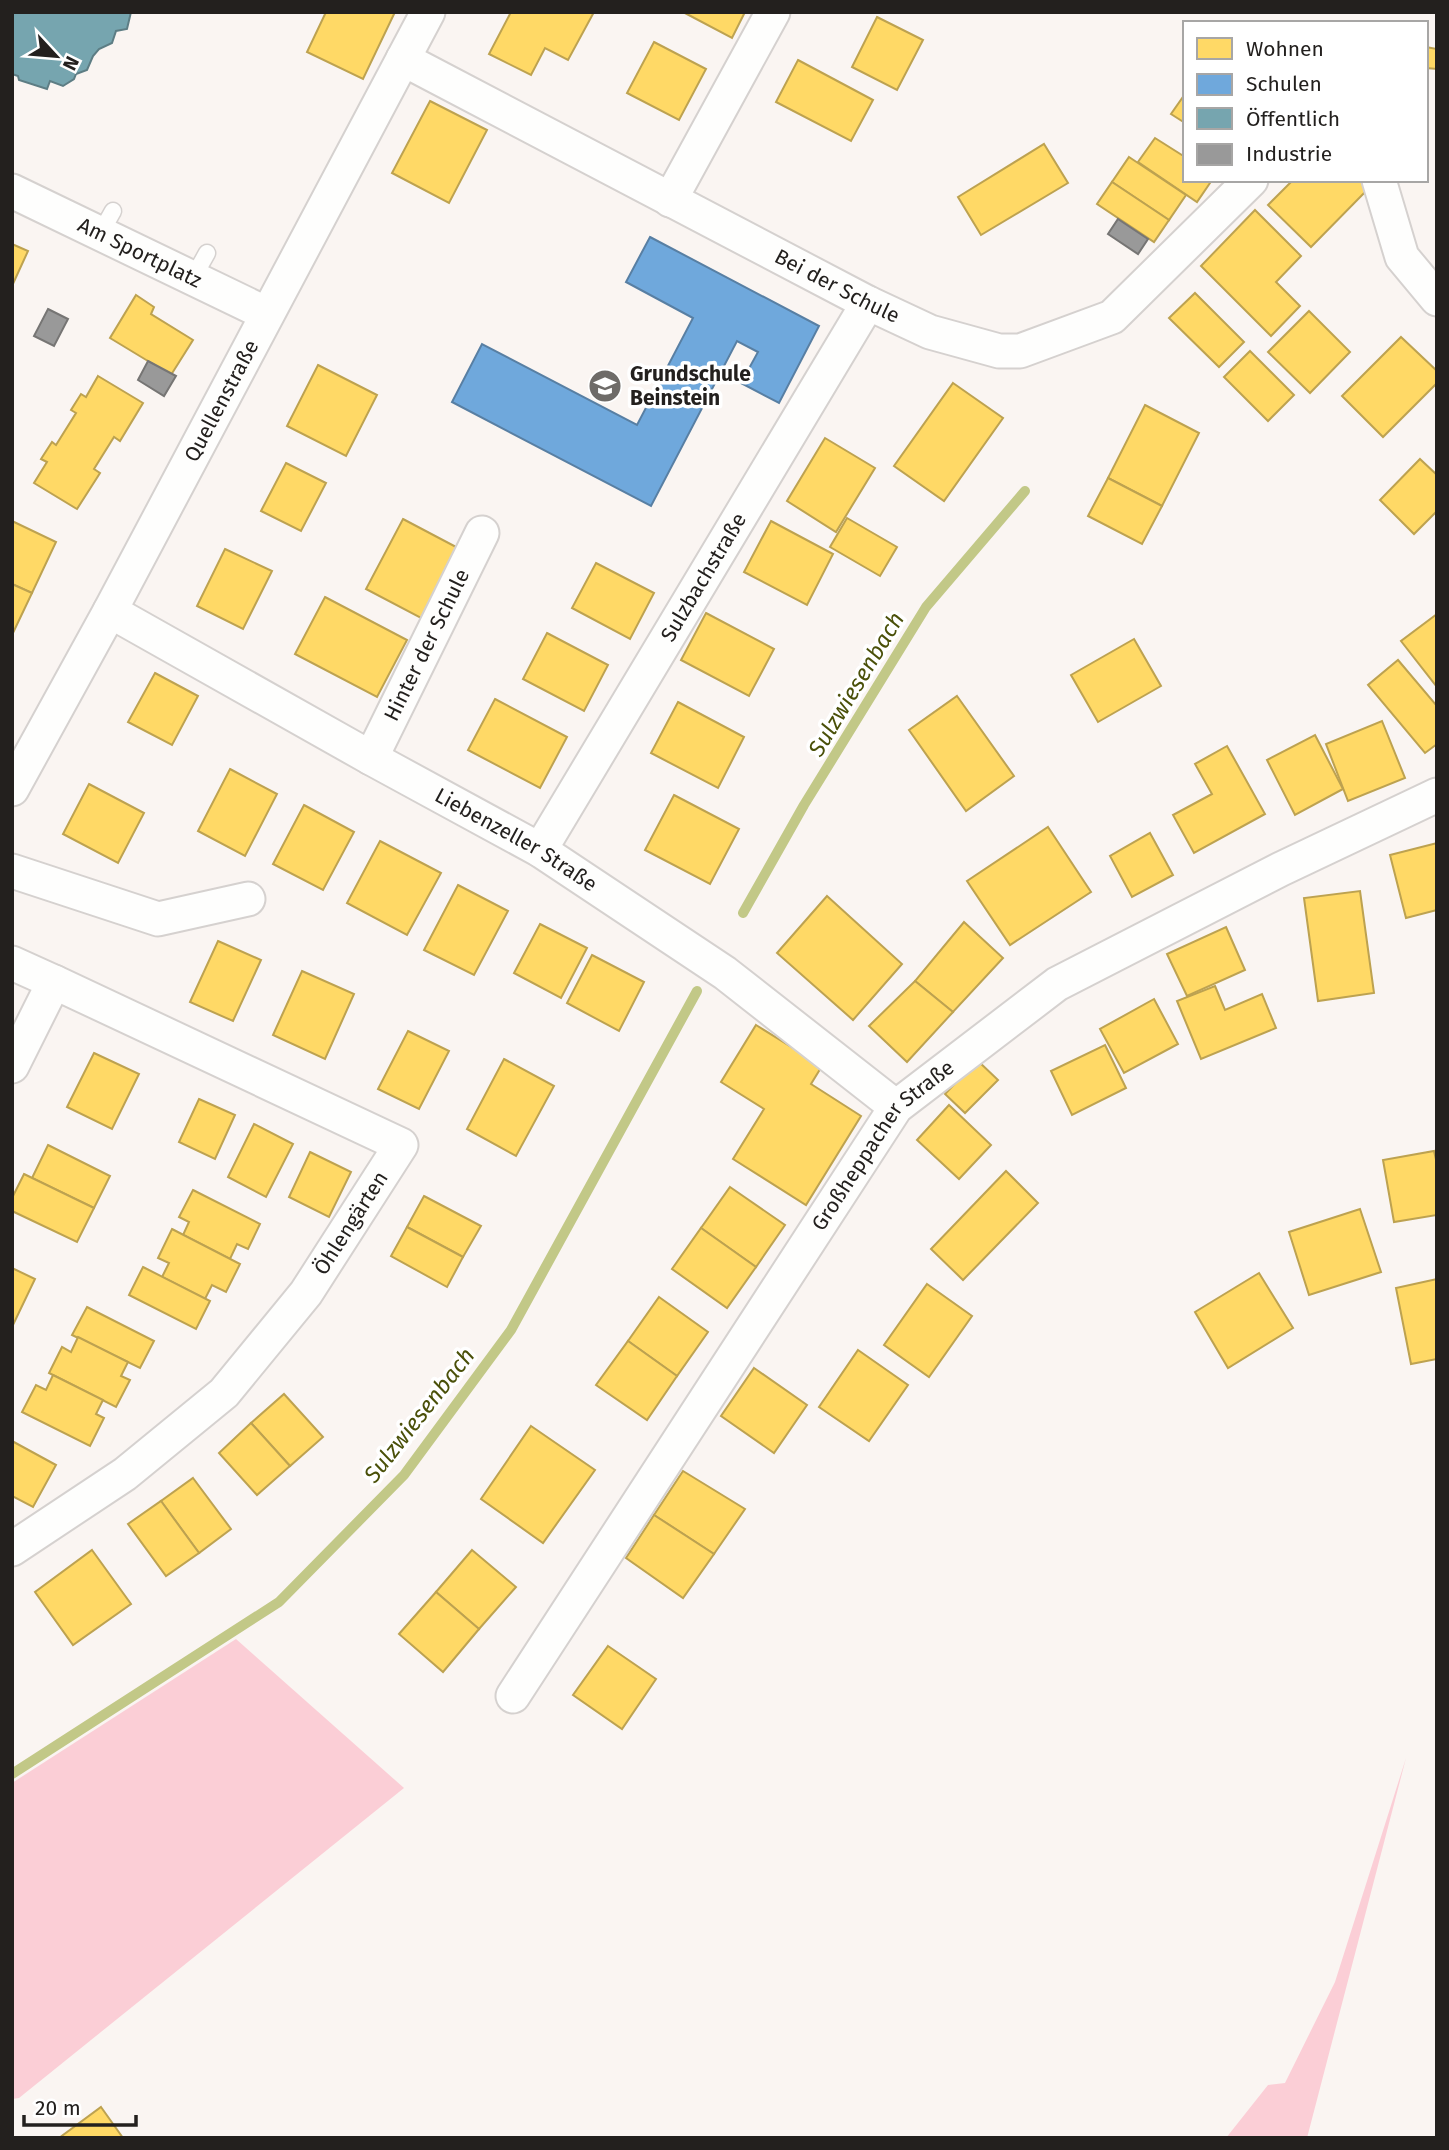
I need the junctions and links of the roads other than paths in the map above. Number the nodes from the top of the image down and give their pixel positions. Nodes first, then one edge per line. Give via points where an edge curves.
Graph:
1 (428, 12) edge
2 (772, 12) edge
3 (403, 59) junction
4 (1249, 182) edge
5 (1380, 182) edge
6 (12, 191) edge
7 (670, 200) junction
8 (1437, 299) edge
9 (868, 303) junction
10 (267, 314) junction
11 (482, 533) dead end
12 (110, 611) junction
13 (371, 758) junction
14 (12, 789) edge
15 (1437, 795) edge
16 (540, 850) junction
17 (12, 871) edge
18 (248, 898) dead end
19 (12, 963) edge
20 (54, 982) junction
21 (12, 1066) edge
22 (896, 1107) junction
23 (12, 1549) edge
24 (513, 1696) dead end

1 - 3 street, Quellenstraße
2 - 7 street
3 - 7 street, Bei der Schule
3 - 10 street, Quellenstraße
4 - 9 street, Bei der Schule via 1112,317 1020,351 999,351 930,332
5 - 8 street via 1402,257
6 - 10 street, Am Sportplatz via 107,222 200,266
7 - 9 street, Bei der Schule
9 - 16 street, Sulzbachstraße
10 - 12 street, Quellenstraße
11 - 13 street, Hinter der Schule
12 - 13 street, Liebenzeller Straße
12 - 14 street, Quellenstraße
13 - 16 street, Liebenzeller Straße
15 - 22 street, Großheppacher Straße via 1057,984
16 - 22 street, Liebenzeller Straße via 725,973
17 - 18 street via 158,919
19 - 20 street
20 - 21 street
20 - 23 street, Öhlengärten via 401,1145 306,1293 224,1393 125,1474
22 - 24 street, Großheppacher Straße

